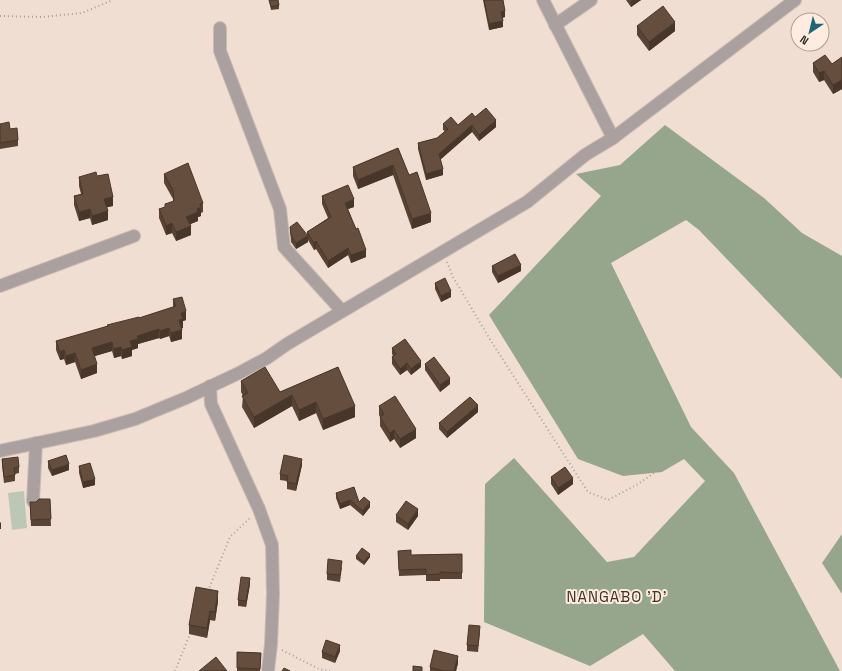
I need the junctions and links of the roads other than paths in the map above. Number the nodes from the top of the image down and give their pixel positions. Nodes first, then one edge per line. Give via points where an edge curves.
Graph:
1 (543, 0) edge
2 (591, 0) edge
3 (795, 0) edge
4 (555, 25) junction
5 (220, 28) dead end
6 (613, 138) junction
7 (134, 236) dead end
8 (0, 286) edge
9 (342, 311) junction
10 (210, 386) junction
11 (36, 443) junction
12 (0, 451) edge
13 (33, 501) edge
14 (268, 671) edge

1 - 4 street
2 - 4 street
3 - 6 street
4 - 6 street
5 - 9 street via 220,51 280,209 284,247
6 - 9 street via 585,155 527,202
7 - 8 street
9 - 10 street via 267,358
10 - 11 street via 135,418 94,431
10 - 14 street via 211,404 260,509 272,545 273,595
11 - 12 street
11 - 13 street

